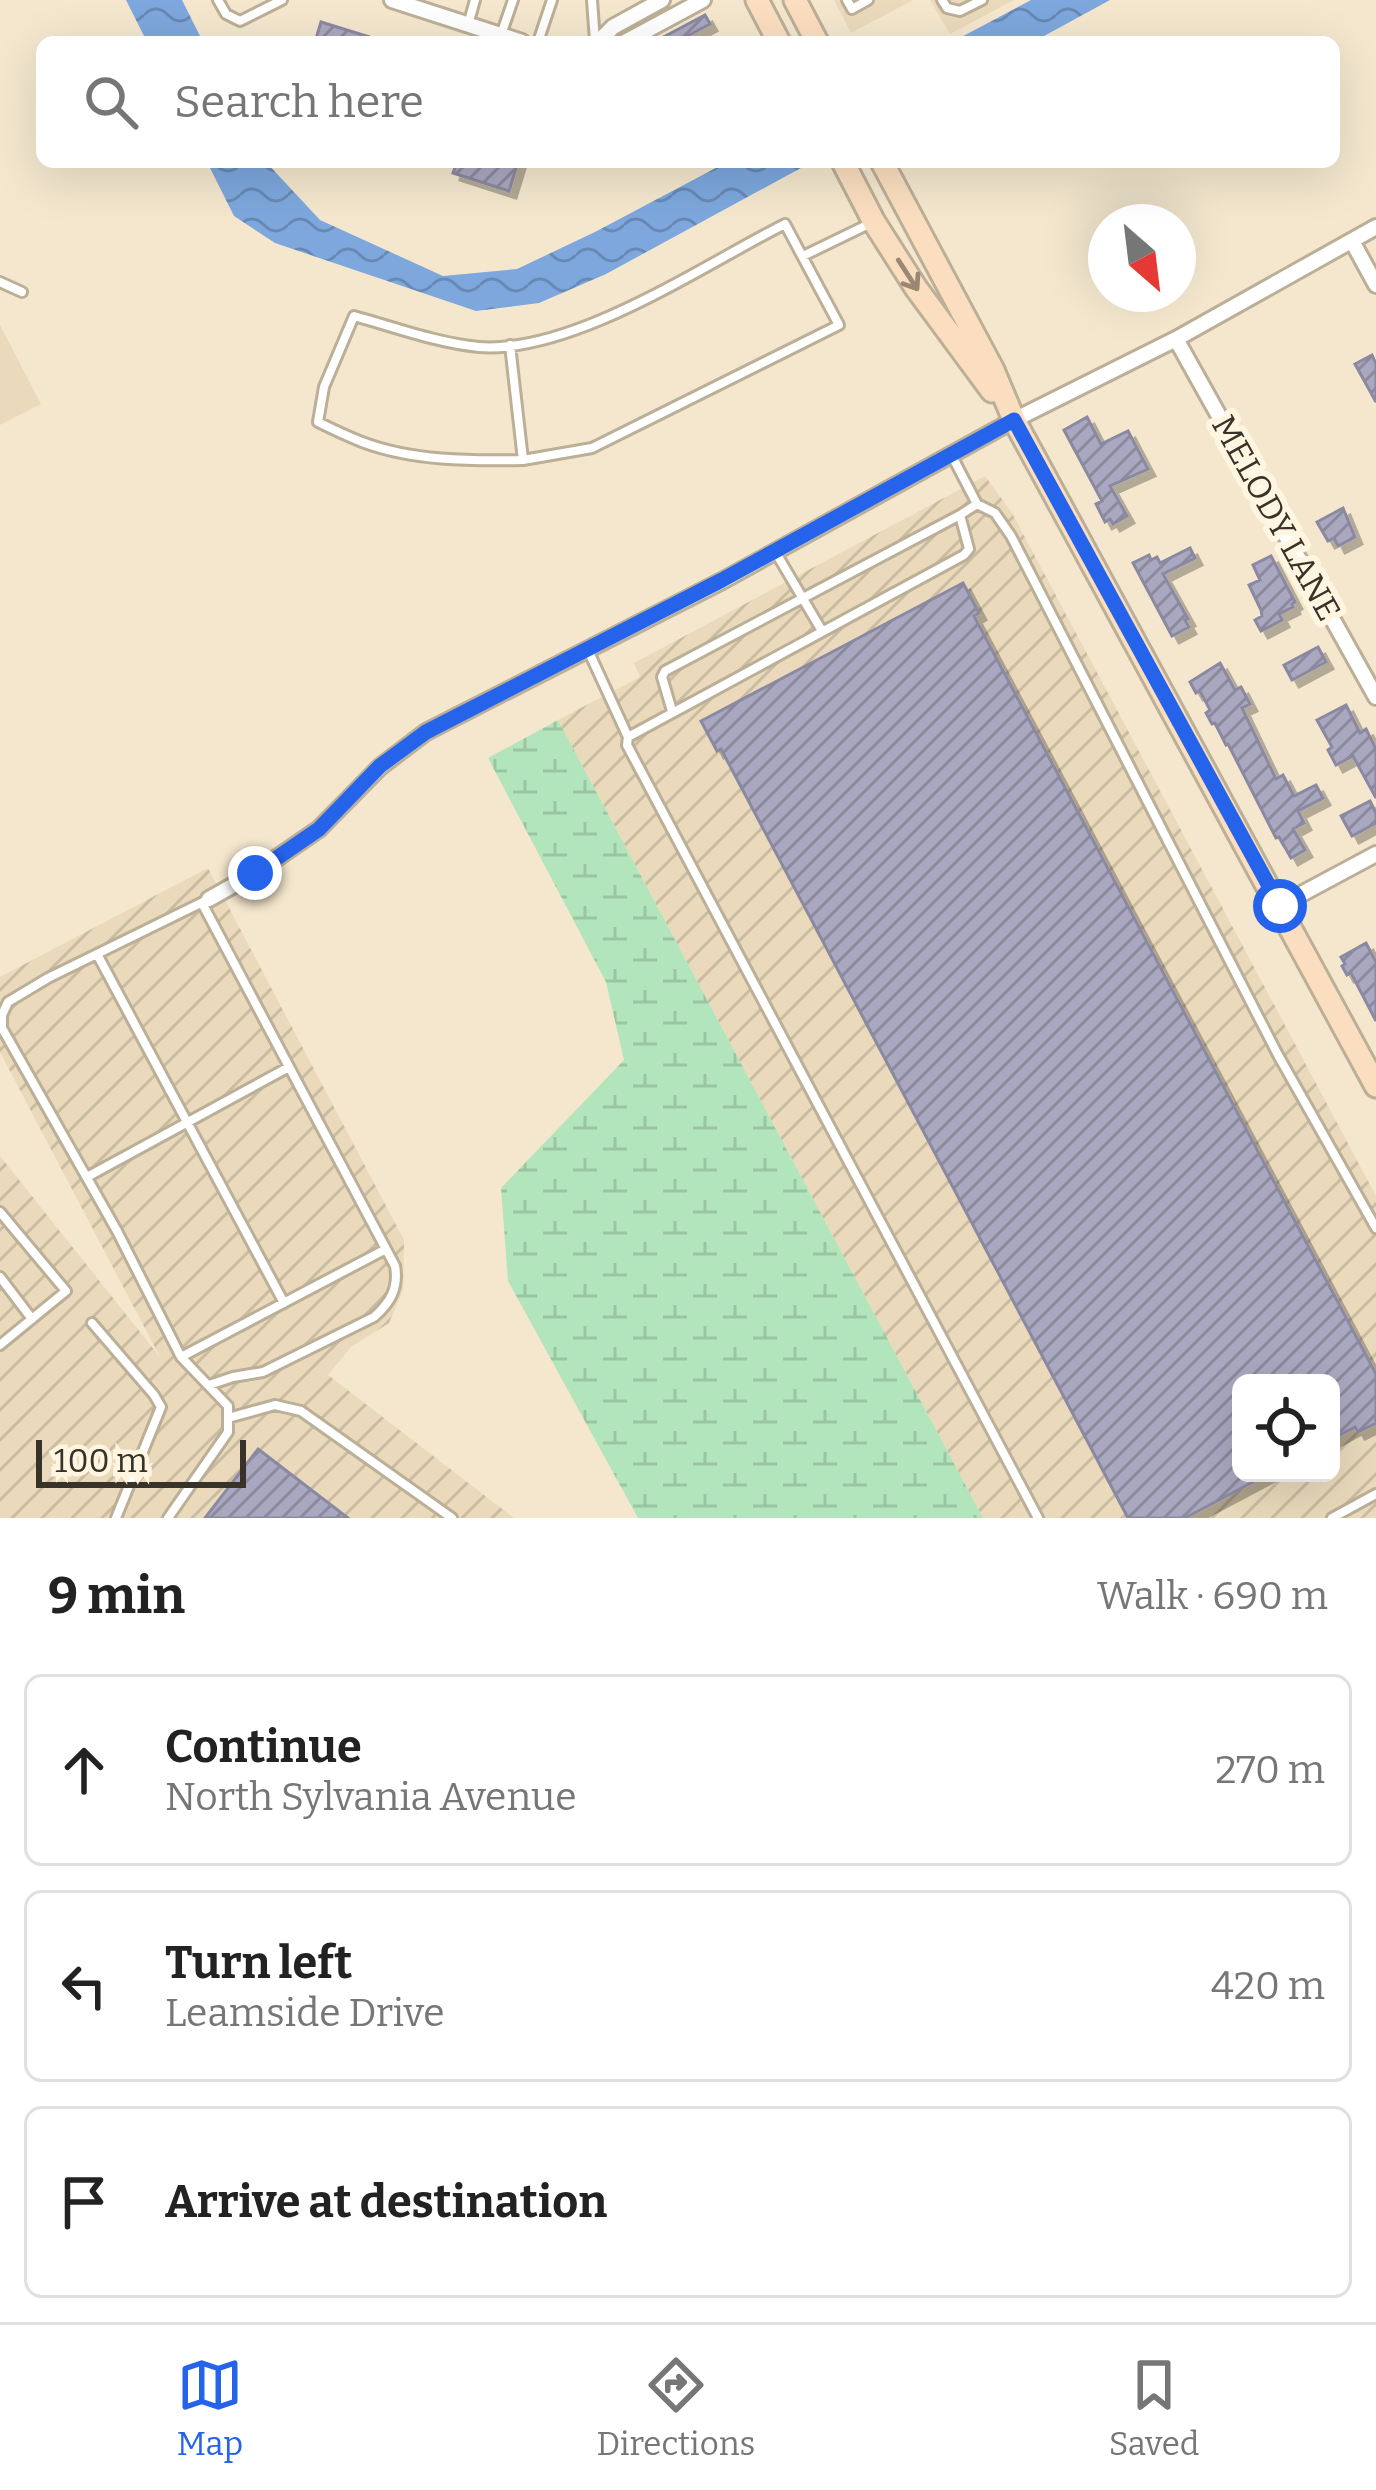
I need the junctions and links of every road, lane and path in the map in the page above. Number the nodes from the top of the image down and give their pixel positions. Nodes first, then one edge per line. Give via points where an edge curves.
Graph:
1 (218, 0) edge
2 (282, 0) edge
3 (395, 0) edge
4 (475, 0) edge
5 (513, 0) edge
6 (552, 0) edge
7 (592, 0) edge
8 (662, 0) edge
9 (703, 0) edge
10 (757, 0) edge
11 (847, 0) edge
12 (868, 0) edge
13 (942, 0) edge
14 (982, 0) edge
15 (267, 3) edge
16 (800, 4) edge
17 (430, 6) edge
18 (468, 25) junction
19 (501, 36) joint
20 (540, 36) edge
21 (596, 36) edge
22 (604, 36) edge
23 (637, 36) edge
24 (776, 36) edge
25 (814, 36) edge
26 (846, 168) edge
27 (885, 168) edge
28 (905, 203) junction
29 (874, 222) junction
30 (1376, 227) edge
31 (1352, 241) junction
32 (802, 256) junction
33 (0, 282) edge
34 (1376, 285) edge
35 (22, 292) dead end
36 (1176, 339) junction
37 (510, 345) junction
38 (1014, 420) junction
39 (952, 454) junction
40 (524, 460) junction
41 (976, 504) junction
42 (961, 514) junction
43 (776, 551) junction
44 (802, 598) junction
45 (821, 631) junction
46 (587, 649) junction
47 (1376, 697) edge
48 (672, 711) junction
49 (628, 736) junction
50 (1376, 854) edge
51 (205, 901) junction
52 (1280, 906) junction
53 (98, 954) junction
54 (289, 1067) junction
55 (1376, 1086) edge
56 (188, 1122) junction
57 (87, 1177) junction
58 (0, 1212) edge
59 (1376, 1228) edge
60 (386, 1249) junction
61 (0, 1277) edge
62 (284, 1303) junction
63 (32, 1319) junction
64 (92, 1323) dead end
65 (0, 1345) edge
66 (181, 1357) junction
67 (209, 1385) junction
68 (228, 1418) junction
69 (1376, 1494) edge
70 (116, 1518) edge
71 (168, 1518) edge
72 (452, 1518) edge
73 (1038, 1518) edge
74 (1332, 1518) edge

1 - 15 lane via 240,21
2 - 15 lane
3 - 17 street
4 - 18 lane
5 - 19 lane
6 - 20 lane
7 - 21 lane
8 - 22 street
9 - 23 street
10 - 24 street
11 - 12 lane via 852,9
13 - 14 lane via 959,11
16 - 25 street
17 - 18 street
18 - 19 street
26 - 29 street
27 - 28 street
28 - 29 street
28 - 38 street
29 - 32 lane
29 -> 38 street
30 - 31 street
31 - 34 street
31 - 36 street
32 - 37 lane via 785,224 593,322
32 - 40 lane via 839,325 592,448
33 - 35 lane
36 - 38 street
36 - 47 street, MELODY LANE
37 - 40 lane
37 - 40 lane via 480,347 354,316 318,422 404,453
38 - 39 street
38 - 52 street
39 - 41 lane
39 - 43 street
41 - 42 lane
41 - 59 lane via 995,513 1011,536
42 - 44 lane
42 - 45 lane via 964,555
43 - 44 lane
43 - 46 street
44 - 45 lane
44 - 48 lane via 665,671
45 - 48 lane
46 - 49 lane
46 - 51 street via 426,732 319,829
48 - 49 lane
49 - 73 lane
50 - 52 street
51 - 53 lane
51 - 54 lane
52 - 55 street
53 - 56 lane
53 - 57 lane via 8,1002 2,1015 2,1028
54 - 56 lane
54 - 60 lane
56 - 57 lane
56 - 62 lane
57 - 66 lane
58 - 63 lane via 66,1291
60 - 62 lane
60 - 67 lane via 397,1279 374,1317 263,1372
61 - 63 lane
62 - 66 lane
63 - 65 lane
64 - 70 lane via 161,1408
66 - 67 lane
67 - 68 lane via 229,1406
68 - 71 lane via 228,1432
68 - 72 lane via 275,1405 301,1411
69 - 74 lane

